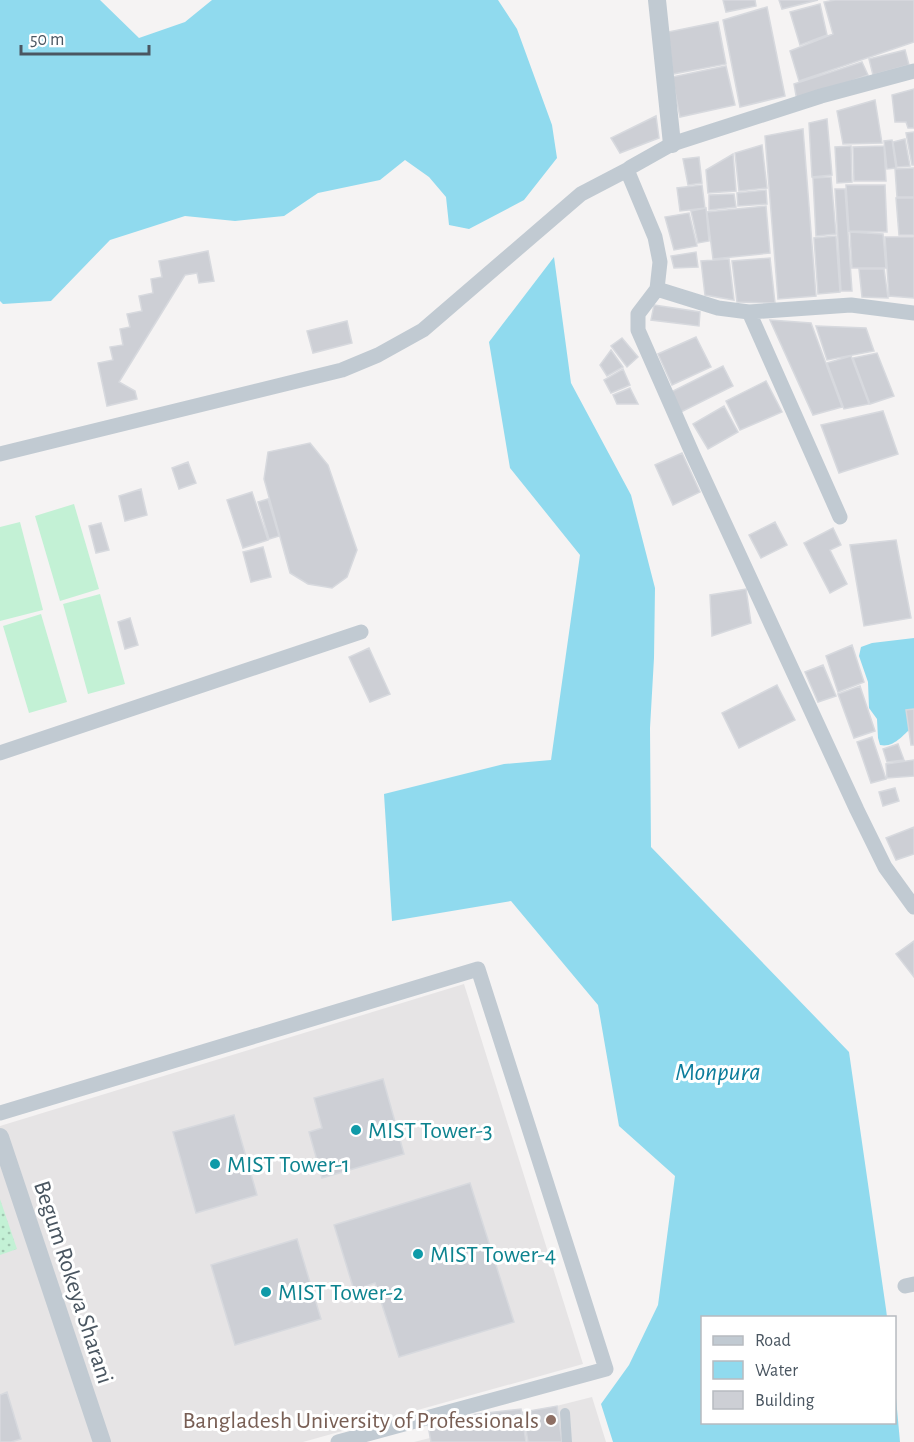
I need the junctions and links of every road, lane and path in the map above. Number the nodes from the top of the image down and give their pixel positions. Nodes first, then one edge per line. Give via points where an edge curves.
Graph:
1 (657, 0) edge
2 (914, 71) edge
3 (672, 144) junction
4 (627, 170) junction
5 (657, 289) junction
6 (749, 312) junction
7 (914, 313) edge
8 (0, 454) edge
9 (840, 517) dead end
10 (361, 632) dead end
11 (0, 753) edge
12 (914, 907) edge
13 (0, 1113) edge
14 (0, 1137) edge
15 (565, 1413) dead end
16 (100, 1441) edge
17 (338, 1442) edge
18 (567, 1442) edge

1 - 3 street
2 - 3 street
3 - 4 street
4 - 5 street via 655,237 660,262
4 - 8 street via 581,194 423,330 378,355 342,370
5 - 6 street via 718,308
5 - 12 street via 638,314 638,330 857,810 885,867
6 - 7 street via 851,305
6 - 9 street
10 - 11 street
13 - 17 street via 478,969 606,1369
14 - 16 street, Begum Rokeya Sharani
15 - 18 street

